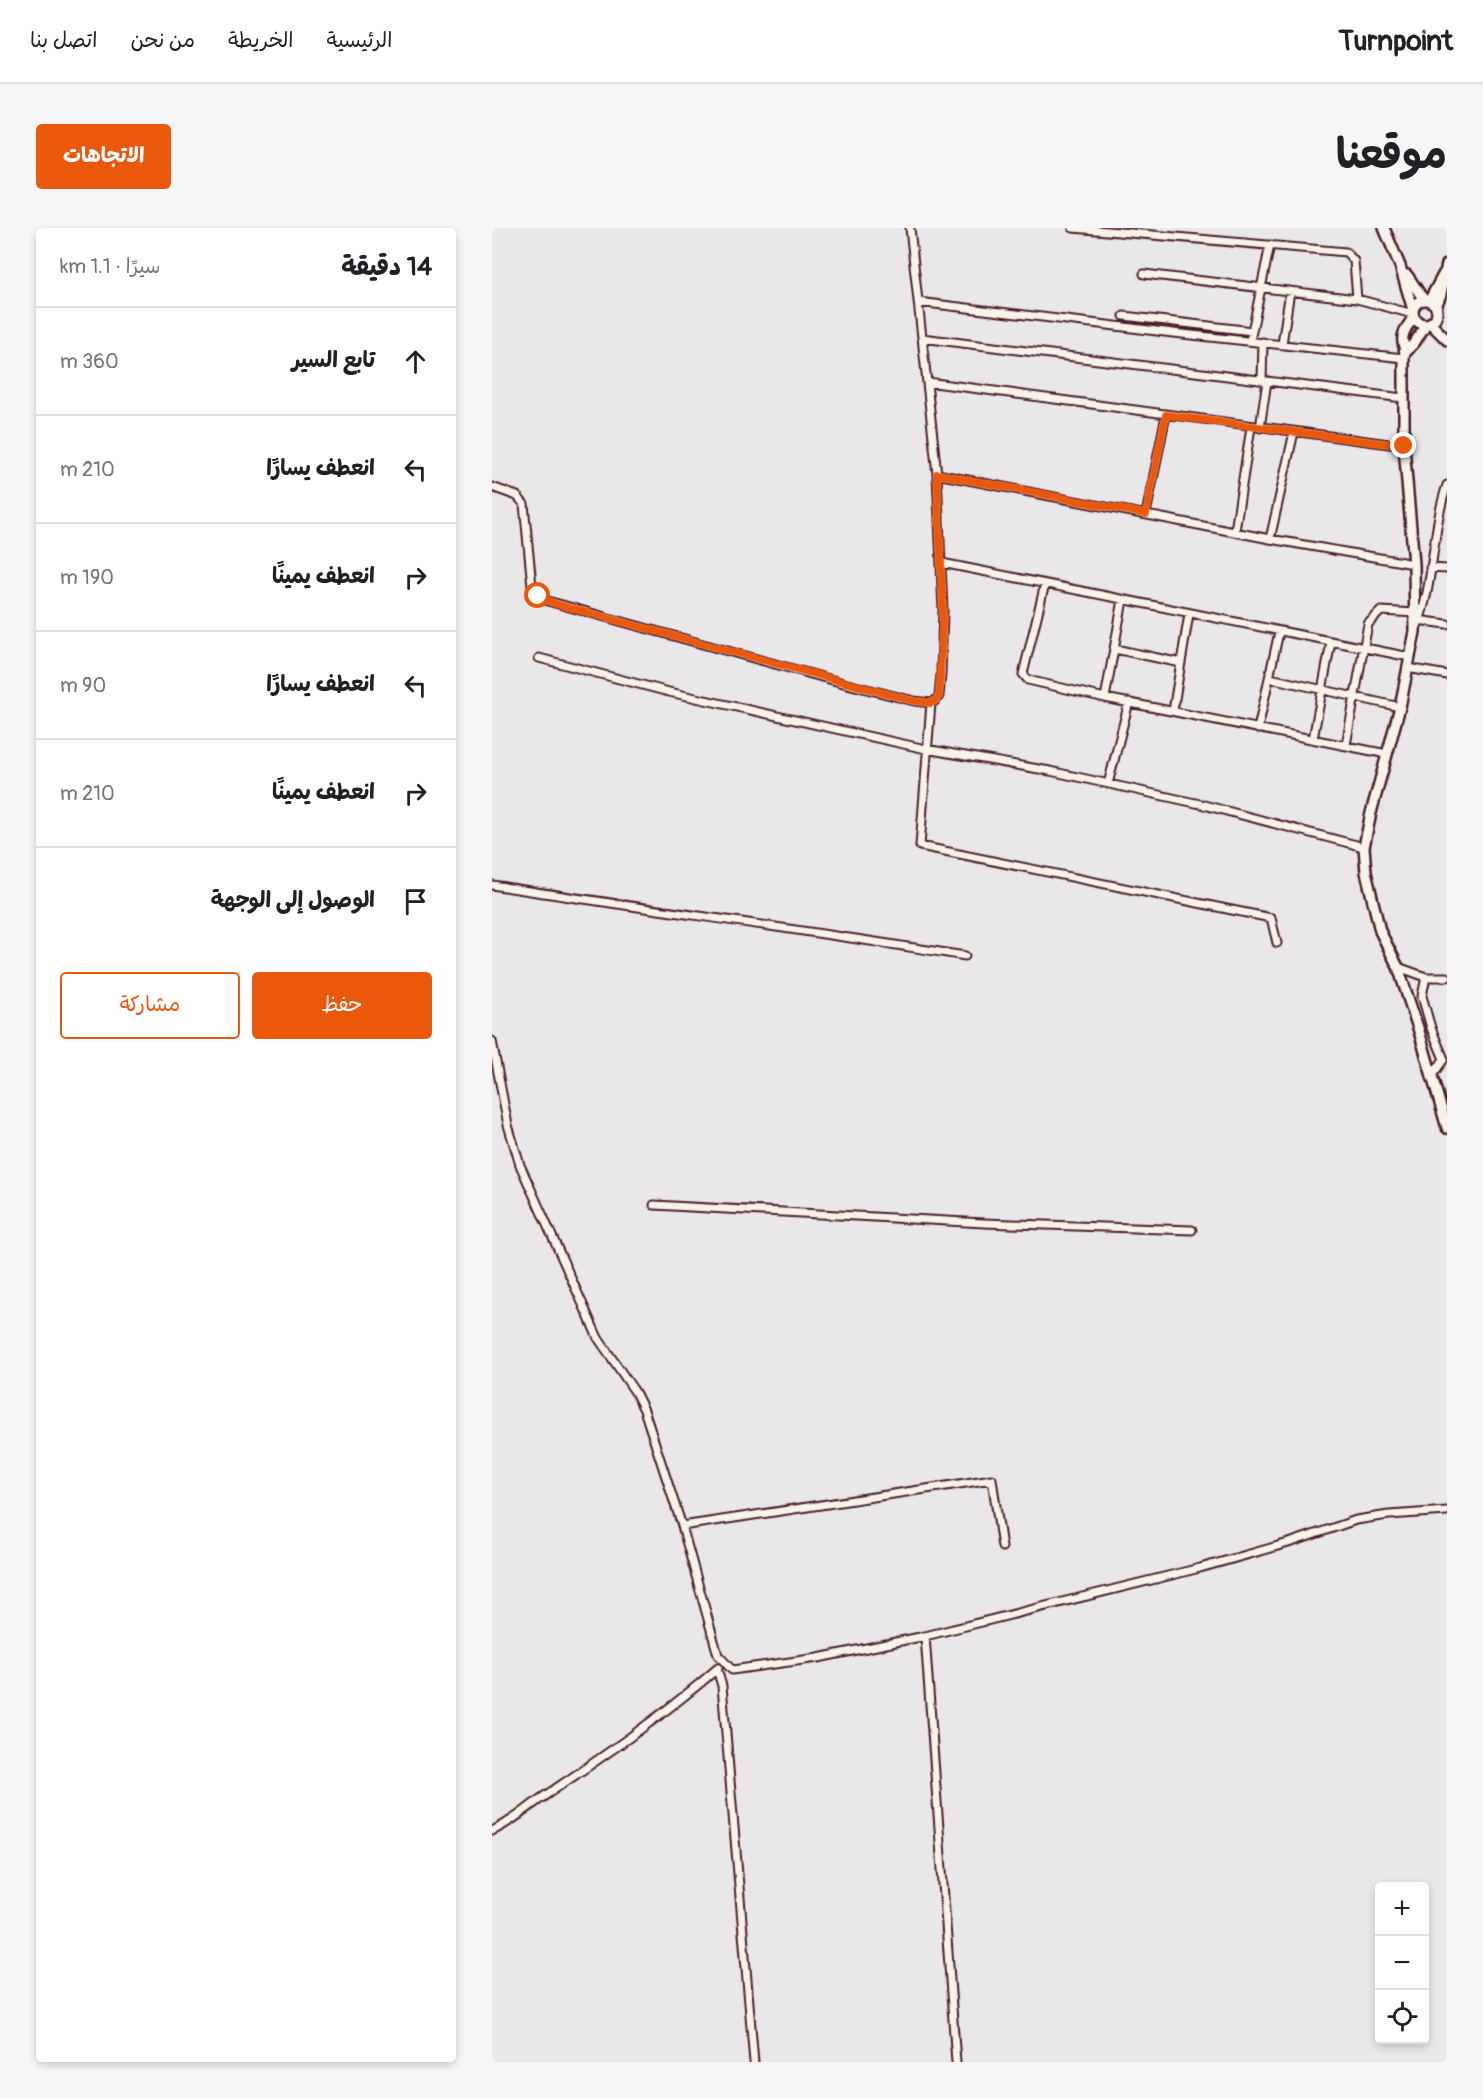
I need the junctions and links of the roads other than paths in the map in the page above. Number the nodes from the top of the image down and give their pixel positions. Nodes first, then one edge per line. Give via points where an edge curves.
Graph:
1 (910, 228) edge
2 (1073, 228) edge
3 (1384, 228) edge
4 (1270, 245) junction
5 (1400, 266) junction
6 (1446, 267) edge
7 (1144, 274) dead end
8 (1260, 288) junction
9 (1290, 291) junction
10 (1357, 299) junction
11 (918, 302) junction
12 (1431, 305) junction
13 (1414, 314) junction
14 (1124, 316) dead end
15 (1447, 320) edge
16 (1428, 323) junction
17 (1252, 331) junction
18 (922, 338) junction
19 (1447, 340) edge
20 (1250, 341) junction
21 (1263, 342) junction
22 (1282, 344) junction
23 (1405, 355) junction
24 (1264, 381) junction
25 (927, 382) junction
26 (1403, 398) junction
27 (1166, 415) junction
28 (1251, 427) junction
29 (1260, 428) junction
30 (1294, 432) junction
31 (1404, 446) junction
32 (937, 474) junction
33 (1447, 485) edge
34 (492, 487) edge
35 (1146, 514) junction
36 (1443, 516) edge
37 (1234, 531) junction
38 (1270, 538) junction
39 (942, 563) junction
40 (1414, 564) junction
41 (1430, 568) junction
42 (1447, 569) edge
43 (1045, 584) junction
44 (1123, 600) junction
45 (1190, 614) junction
46 (1417, 618) junction
47 (1447, 624) edge
48 (1279, 632) junction
49 (1331, 642) junction
50 (1115, 648) junction
51 (1365, 649) junction
52 (1410, 657) junction
53 (538, 658) dead end
54 (1181, 663) junction
55 (1407, 668) junction
56 (1447, 675) edge
57 (1270, 678) junction
58 (1322, 689) junction
59 (1355, 697) junction
60 (1106, 698) junction
61 (1129, 702) junction
62 (931, 703) junction
63 (1400, 707) junction
64 (1173, 711) junction
65 (1258, 729) junction
66 (1313, 739) junction
67 (1346, 745) junction
68 (926, 749) junction
69 (1387, 754) junction
70 (1108, 784) junction
71 (1364, 846) junction
72 (492, 885) edge
73 (1277, 943) dead end
74 (965, 956) dead end
75 (1398, 967) junction
76 (1447, 976) edge
77 (1426, 977) junction
78 (492, 1041) edge
79 (1431, 1077) junction
80 (1447, 1128) edge
81 (654, 1205) dead end
82 (1192, 1230) dead end
83 (1447, 1511) edge
84 (682, 1526) junction
85 (1002, 1547) dead end
86 (924, 1636) junction
87 (724, 1663) junction
88 (717, 1669) junction
89 (492, 1831) edge
90 (754, 2062) edge
91 (956, 2062) edge

1 - 11 street
2 - 4 street
3 - 5 street
4 - 8 street
4 - 10 street via 1349,254 1354,261
5 - 12 street
5 - 13 street
6 - 12 street
7 - 8 street
8 - 9 street
8 - 17 street
9 - 10 street
9 - 22 street
10 - 13 street
11 - 18 street
11 - 20 street
12 - 13 street via 1416,305
12 - 15 street
12 - 16 street via 1436,316
13 - 16 street via 1421,323
13 - 23 street via 1402,339
14 - 17 street
16 - 19 street
16 - 23 street
17 - 20 street
18 - 24 street
18 - 25 street
20 - 21 street
21 - 22 street
21 - 24 street
22 - 23 street
23 - 26 street
24 - 26 street
24 - 29 street
25 - 27 street
25 - 32 street
26 - 31 street
27 - 28 street
27 - 35 street
28 - 29 street
28 - 37 street
29 - 30 street
30 - 31 street
30 - 38 street
31 - 40 street
32 - 35 street
32 - 39 street
33 - 36 street
34 - 62 street via 518,496 524,504 530,580 534,591 544,600 847,684
35 - 37 street
36 - 41 street
37 - 38 street
38 - 40 street
39 - 43 street
39 - 62 street via 941,674 939,696
40 - 46 street
41 - 42 street
41 - 46 street
43 - 44 street
43 - 60 street via 1024,678
44 - 45 street
44 - 50 street
45 - 48 street
45 - 54 street
46 - 47 street
46 - 51 street via 1381,611 1368,624
46 - 52 street
48 - 49 street
48 - 57 street
49 - 51 street
49 - 58 street
50 - 54 street
50 - 60 street
51 - 52 street
51 - 59 street
52 - 55 street
53 - 68 street via 669,692
54 - 64 street
55 - 56 street
55 - 63 street
57 - 58 street
57 - 65 street
58 - 59 street
58 - 66 street
59 - 63 street
59 - 67 street
60 - 61 street
61 - 64 street
61 - 70 street
62 - 68 street
63 - 69 street
64 - 65 street
65 - 66 street
66 - 67 street
67 - 69 street
68 - 70 street
68 - 73 street via 920,846 1271,918
69 - 71 street
70 - 71 street
71 - 75 street via 1380,929
72 - 74 street
75 - 77 street
75 - 79 street
76 - 77 street
77 - 79 street via 1422,996 1444,1059
78 - 84 street via 520,1165 589,1320 644,1410
79 - 80 street
81 - 82 street
83 - 86 street via 1356,1520 1200,1568
84 - 85 street via 992,1479
84 - 87 street via 718,1655
86 - 87 street via 741,1670 732,1670
86 - 91 street
87 - 88 street
88 - 89 street via 620,1746
88 - 90 street via 722,1686

